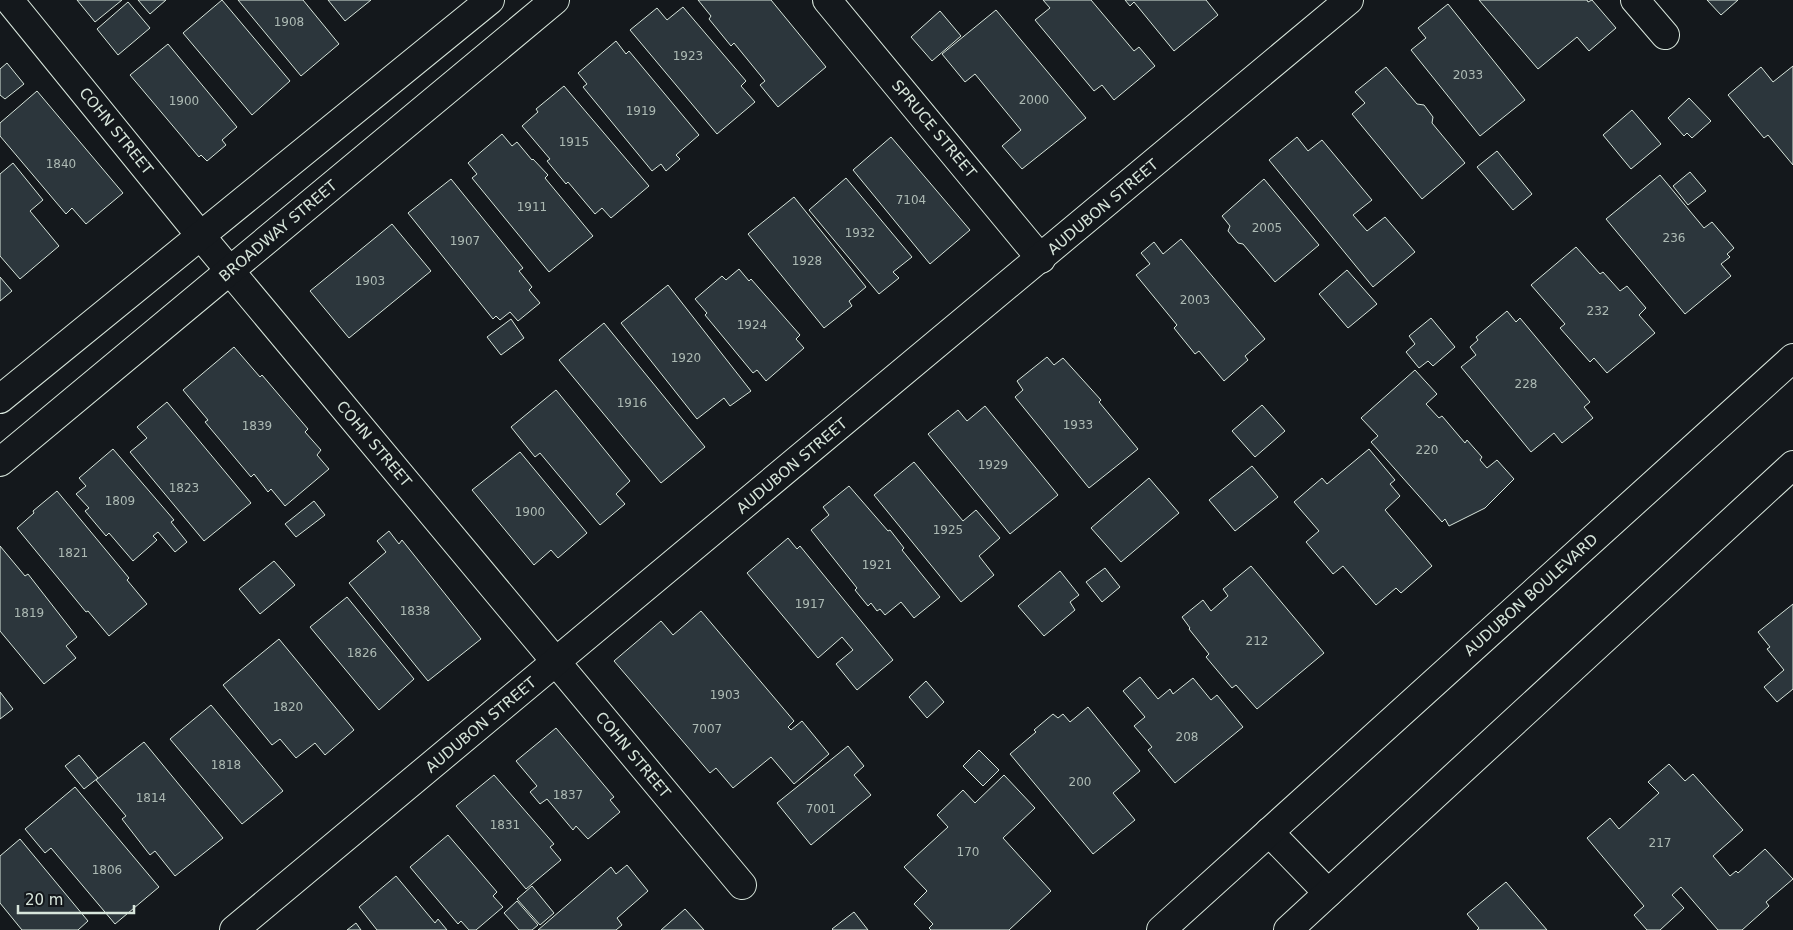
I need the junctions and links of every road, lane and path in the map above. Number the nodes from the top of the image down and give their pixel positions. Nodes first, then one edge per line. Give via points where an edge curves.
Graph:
1 (9, 0) edge
2 (490, 0) edge
3 (556, 0) edge
4 (827, 0) edge
5 (1349, 0) edge
6 (1636, 0) edge
7 (1665, 35) dead end
8 (200, 235) junction
9 (1041, 259) junction
10 (231, 270) junction
11 (1793, 358) edge
12 (0, 399) edge
13 (0, 462) edge
14 (1793, 465) edge
15 (555, 663) junction
16 (1270, 832) junction
17 (742, 885) dead end
18 (1328, 893) junction
19 (234, 930) edge
20 (1161, 930) edge
21 (1288, 930) edge

1 - 8 street, COHN STREET
2 - 8 street
3 - 10 street, BROADWAY STREET
4 - 9 street, SPRUCE STREET
5 - 9 street, AUDUBON STREET
6 - 7 street
8 - 10 street, COHN STREET
8 - 12 street
9 - 15 street, AUDUBON STREET
10 - 13 street, BROADWAY STREET
10 - 15 street, COHN STREET
11 - 16 street, AUDUBON BOULEVARD
14 - 18 street
15 - 17 street, COHN STREET
15 - 19 street, AUDUBON STREET
16 - 18 street
16 - 20 street, AUDUBON BOULEVARD
18 - 21 street

